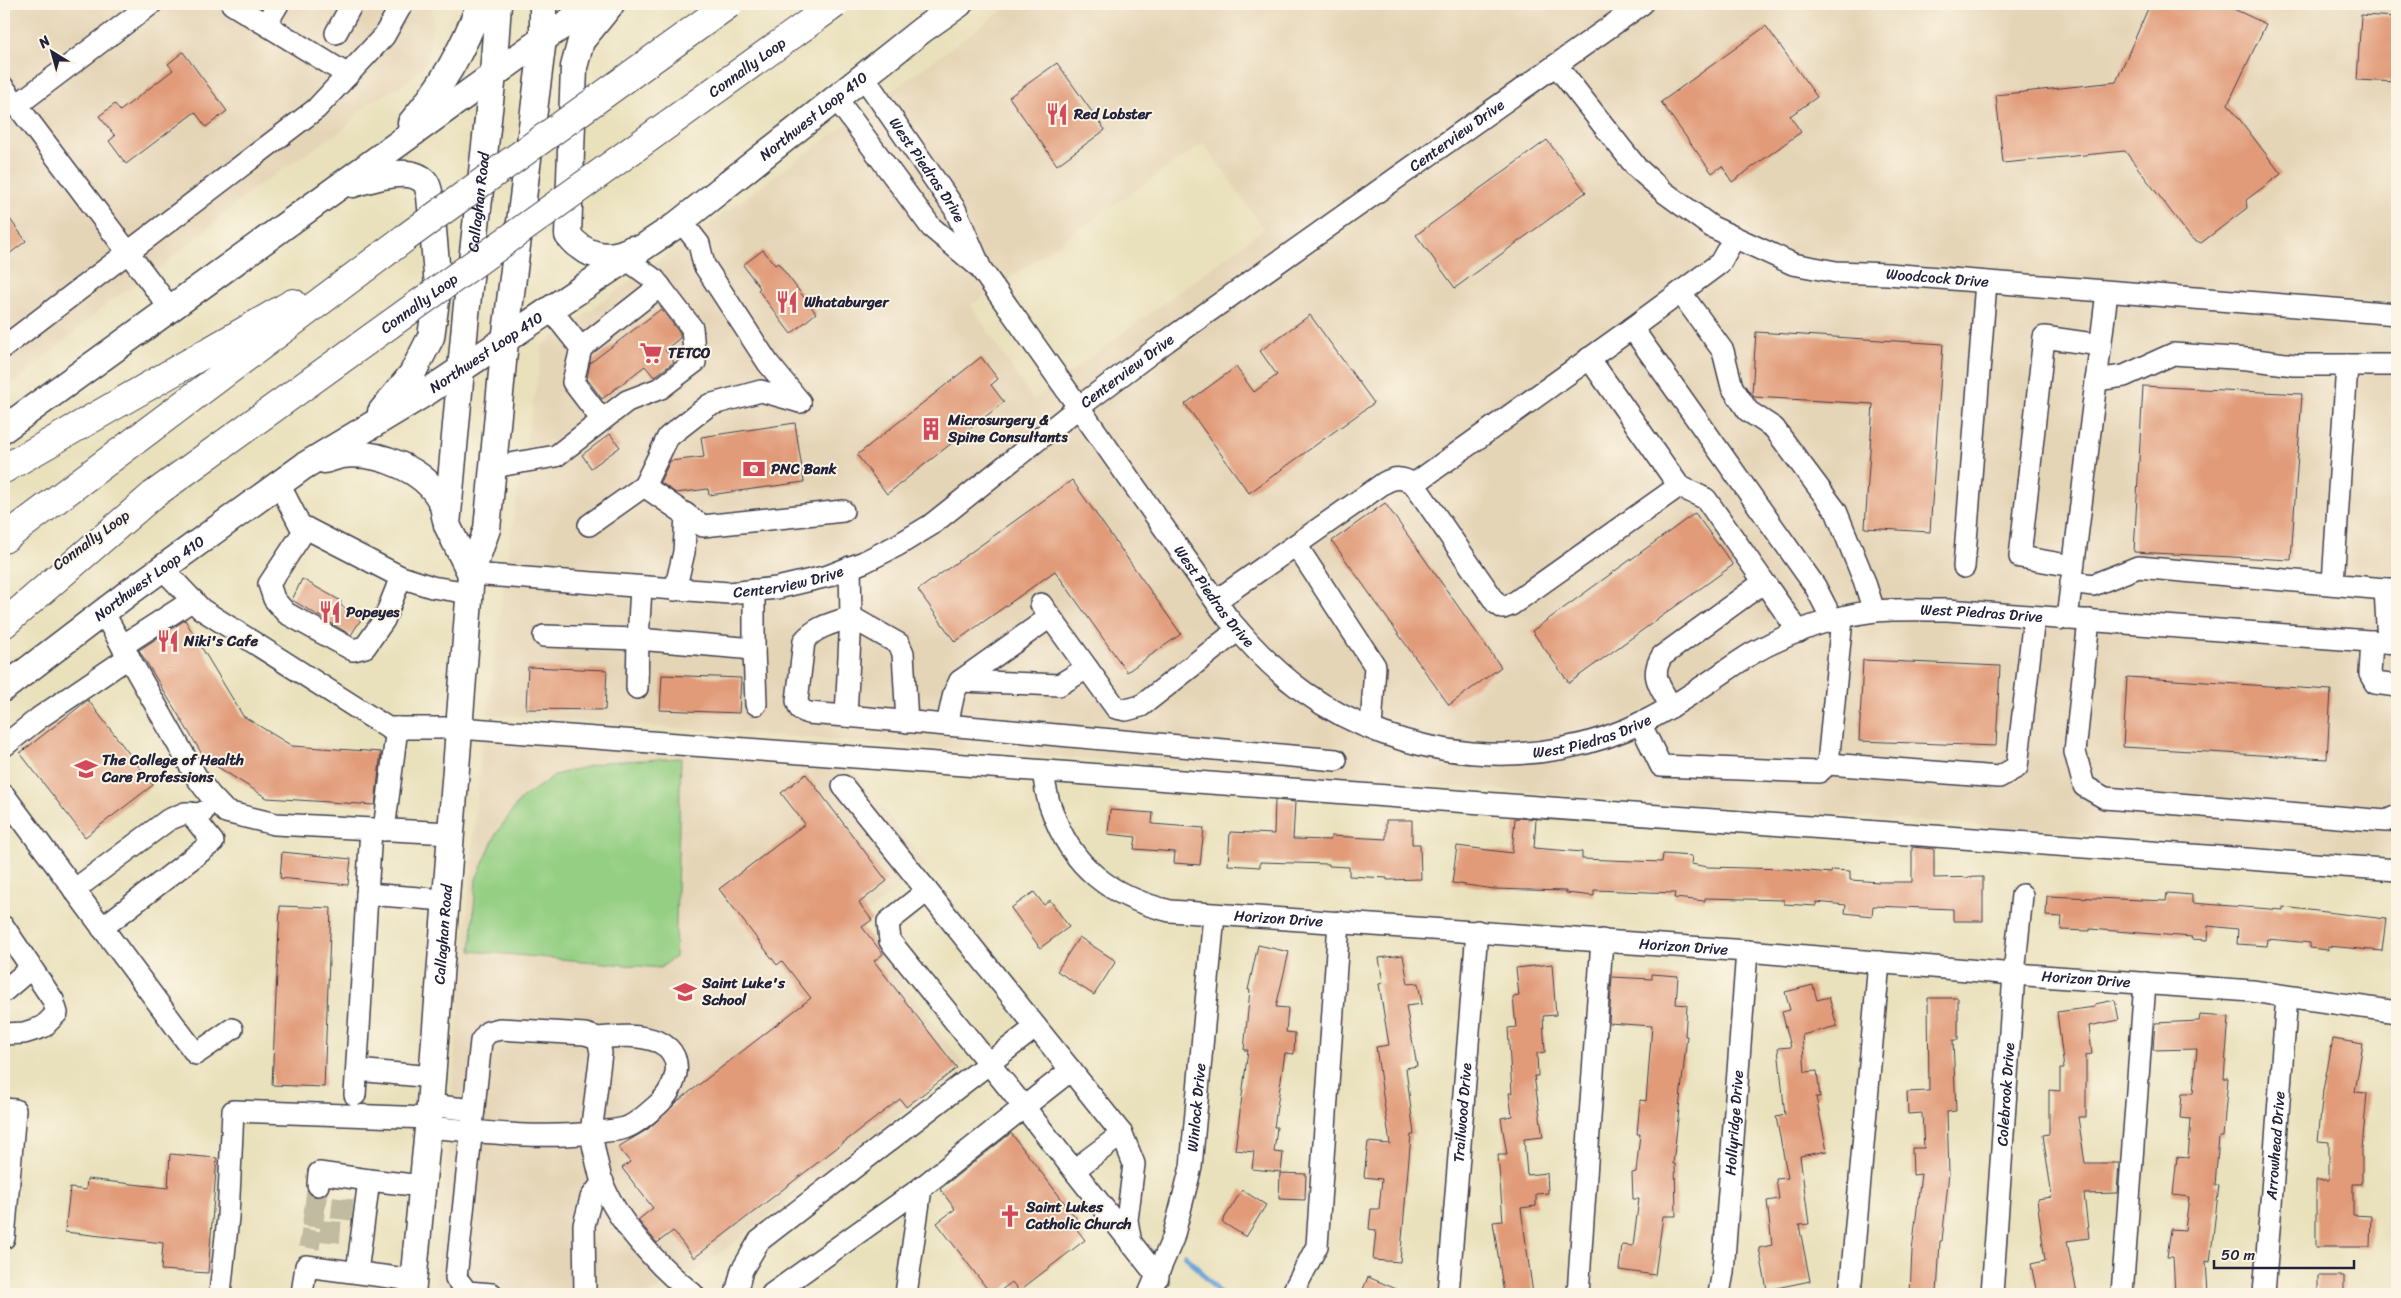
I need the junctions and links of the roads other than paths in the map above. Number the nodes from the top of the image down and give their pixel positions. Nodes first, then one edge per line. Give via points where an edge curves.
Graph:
1 (151, 4) edge
2 (232, 4) edge
3 (278, 4) edge
4 (352, 4) edge
5 (402, 4) edge
6 (480, 4) edge
7 (498, 4) edge
8 (543, 4) edge
9 (595, 4) edge
10 (611, 4) edge
11 (729, 4) edge
12 (835, 4) edge
13 (959, 4) edge
14 (1642, 4) edge
15 (266, 24) junction
16 (336, 33) dead end
17 (542, 39) junction
18 (1556, 65) junction
19 (348, 75) junction
20 (494, 75) junction
21 (864, 76) junction
22 (4, 88) edge
23 (836, 98) junction
24 (17, 105) junction
25 (385, 154) junction
26 (334, 190) junction
27 (678, 224) junction
28 (405, 238) junction
29 (1734, 238) junction
30 (129, 253) junction
31 (626, 259) junction
32 (982, 269) junction
33 (1986, 282) junction
34 (660, 286) junction
35 (1681, 292) junction
36 (2107, 292) junction
37 (170, 308) junction
38 (551, 310) junction
39 (2397, 314) edge
40 (1632, 328) junction
41 (505, 341) junction
42 (2100, 345) junction
43 (4, 347) edge
44 (581, 348) junction
45 (1589, 358) junction
46 (2347, 365) junction
47 (2397, 365) edge
48 (460, 369) junction
49 (2096, 380) junction
50 (1079, 407) junction
51 (602, 420) junction
52 (370, 426) junction
53 (4, 429) edge
54 (304, 466) junction
55 (493, 467) junction
56 (4, 469) edge
57 (279, 484) junction
58 (1414, 484) junction
59 (644, 486) junction
60 (1679, 486) junction
61 (153, 495) junction
62 (843, 511) dead end
63 (686, 514) junction
64 (447, 525) junction
65 (589, 525) dead end
66 (306, 528) junction
67 (4, 539) edge
68 (1296, 545) junction
69 (850, 567) junction
70 (1964, 567) dead end
71 (162, 568) junction
72 (2072, 574) junction
73 (401, 577) junction
74 (1764, 582) junction
75 (2333, 583) junction
76 (471, 584) junction
77 (641, 588) junction
78 (2391, 589) edge
79 (675, 590) junction
80 (754, 590) junction
81 (193, 600) junction
82 (1217, 600) junction
83 (4, 603) edge
84 (1874, 611) junction
85 (103, 612) junction
86 (851, 617) junction
87 (2034, 617) junction
88 (2067, 619) junction
89 (1837, 620) junction
90 (2089, 620) junction
91 (4, 624) edge
92 (1238, 630) junction
93 (1799, 632) junction
94 (544, 636) dead end
95 (638, 639) junction
96 (2386, 642) edge
97 (754, 649) junction
98 (125, 652) junction
99 (1087, 668) junction
100 (960, 681) junction
101 (2397, 686) edge
102 (4, 688) edge
103 (637, 688) dead end
104 (756, 704) dead end
105 (1671, 707) junction
106 (1126, 710) junction
107 (846, 716) junction
108 (907, 722) junction
109 (1640, 724) junction
110 (947, 725) junction
111 (397, 728) junction
112 (459, 728) junction
113 (1371, 728) junction
114 (1120, 740) junction
115 (4, 746) edge
116 (1336, 760) dead end
117 (1828, 764) junction
118 (1043, 770) junction
119 (843, 786) dead end
120 (4, 795) edge
121 (216, 802) junction
122 (190, 813) junction
123 (2397, 816) edge
124 (378, 829) junction
125 (450, 833) junction
126 (2397, 870) edge
127 (74, 890) junction
128 (927, 891) junction
129 (367, 894) junction
130 (2022, 895) dead end
131 (445, 900) junction
132 (1214, 915) junction
133 (1339, 922) junction
134 (4, 927) edge
135 (102, 928) junction
136 (1478, 931) junction
137 (1602, 940) junction
138 (1747, 951) junction
139 (1879, 962) junction
140 (31, 968) junction
141 (2014, 974) junction
142 (2146, 983) junction
143 (4, 991) edge
144 (2286, 997) junction
145 (2397, 1012) edge
146 (1036, 1027) junction
147 (232, 1029) dead end
148 (4, 1034) edge
149 (598, 1038) junction
150 (989, 1063) junction
151 (356, 1070) junction
152 (1071, 1070) junction
153 (432, 1077) junction
154 (355, 1095) dead end
155 (1024, 1107) junction
156 (4, 1109) edge
157 (429, 1117) junction
158 (473, 1121) junction
159 (591, 1133) junction
160 (1122, 1134) junction
161 (1074, 1170) junction
162 (369, 1180) junction
163 (603, 1182) junction
164 (318, 1185) dead end
165 (422, 1186) junction
166 (921, 1188) junction
167 (4, 1238) edge
168 (1131, 1244) junction
169 (356, 1272) junction
170 (1154, 1286) edge
171 (412, 1287) edge
172 (220, 1294) edge
173 (302, 1294) edge
174 (492, 1294) edge
175 (585, 1294) edge
176 (693, 1294) edge
177 (736, 1294) edge
178 (772, 1294) edge
179 (906, 1294) edge
180 (1292, 1294) edge
181 (1448, 1294) edge
182 (1578, 1294) edge
183 (1719, 1294) edge
184 (1850, 1294) edge
185 (1992, 1294) edge
186 (2122, 1294) edge
187 (2264, 1294) edge

1 - 24 street
2 - 15 street
3 - 15 street
4 - 16 street
5 - 19 street via 384,36
6 - 25 main road via 457,59 432,99
7 - 20 main road, Callaghan Road
8 - 17 main road, Callaghan Road
9 - 17 main road
10 - 27 main road via 581,41 574,67 568,235 576,246 607,258 620,256
11 - 28 highway, bridge
12 - 61 highway, Connally Loop, bridge
13 - 21 main road, Northwest Loop 410
14 - 18 street, Centerview Drive
15 - 19 street
17 - 20 main road
17 - 41 main road, Callaghan Road
18 - 29 street, Woodcock Drive via 1636,167 1691,213
18 - 50 street, Centerview Drive
19 - 30 street via 316,109
20 - 25 main road
20 - 48 main road, Callaghan Road
21 - 23 main road, Northwest Loop 410
21 - 32 street, West Piedras Drive via 955,209
22 - 24 street
23 - 27 main road, Northwest Loop 410
23 - 32 street, West Piedras Drive via 930,227
24 - 30 street
25 - 26 main road
26 - 37 main road
26 - 52 main road via 383,175 401,174 419,177 426,183 430,196 438,286 431,336 412,374
27 - 31 main road, Northwest Loop 410
27 - 59 street via 699,244 704,265 762,355 800,402 761,391 709,405 668,437
28 - 56 highway
28 - 67 highway
29 - 33 street, Woodcock Drive via 1793,264 1836,272
29 - 35 street via 1720,263
30 - 37 street
30 - 43 street
31 - 34 street
31 - 38 main road, Northwest Loop 410
32 - 50 street, West Piedras Drive
33 - 36 street, Woodcock Drive
33 - 70 street
34 - 44 street
34 - 51 street via 692,328 695,362 661,388 627,401
35 - 40 street
35 - 84 street via 1722,351 1732,387 1748,411 1774,428 1836,511
36 - 39 street, Woodcock Drive
36 - 42 street
37 - 53 main road
38 - 41 main road, Northwest Loop 410
38 - 44 street
40 - 45 street
40 - 89 street
41 - 48 main road, Northwest Loop 410
41 - 55 main road, Callaghan Road
42 - 49 street
42 - 72 street via 2044,337 2020,557
44 - 51 street via 573,382
45 - 58 street
45 - 60 street
46 - 47 street
46 - 49 street via 2294,365 2173,354 2124,376
46 - 75 street
48 - 52 main road, Northwest Loop 410
48 - 64 main road, Callaghan Road
49 - 72 street
50 - 69 street, Centerview Drive via 930,525 898,545
50 - 82 street, West Piedras Drive
51 - 55 street via 556,456
52 - 54 main road, Northwest Loop 410
54 - 57 main road, Northwest Loop 410
54 - 64 main road via 342,455 390,462 428,483 441,502
55 - 76 main road, Callaghan Road via 487,529
57 - 66 street via 300,525
57 - 71 main road, Northwest Loop 410
58 - 60 street via 1496,603 1503,608
58 - 68 street via 1394,478 1384,483
59 - 63 street
59 - 65 street
60 - 74 street via 1706,499
61 - 83 highway, Connally Loop
61 - 91 highway
62 - 63 street via 703,526
63 - 79 street via 684,552
64 - 76 main road
66 - 73 street, Centerview Drive
66 - 73 street via 268,584 274,599 286,613 353,650 365,647 384,620
68 - 82 street
68 - 113 street via 1375,666
69 - 80 street, Centerview Drive via 819,578
69 - 86 street
71 - 81 street
71 - 85 main road, Northwest Loop 410
72 - 75 street via 2093,585 2138,567
72 - 88 street
73 - 76 street, Centerview Drive via 432,587
74 - 93 street
74 - 105 street via 1662,656 1655,666 1655,677
75 - 78 street
76 - 77 street, Centerview Drive
76 - 112 main road, Callaghan Road
77 - 79 street, Centerview Drive
77 - 95 street
78 - 96 street
79 - 80 street, Centerview Drive via 729,593
80 - 97 street
81 - 98 street
81 - 111 street via 201,609 372,718 388,728
82 - 92 street, West Piedras Drive
84 - 87 street, West Piedras Drive via 1947,610
84 - 89 street, West Piedras Drive
85 - 98 street
85 - 102 main road, Northwest Loop 410
86 - 107 street
86 - 107 street via 819,628 804,641 797,701 800,709 808,713
86 - 108 street via 899,644 904,653
87 - 88 street, West Piedras Drive
87 - 117 street via 2017,768 1999,777
88 - 90 street, West Piedras Drive
89 - 93 street, West Piedras Drive
89 - 117 street
90 - 96 street, West Piedras Drive
90 - 123 street via 2075,752 2084,786 2105,798 2386,821
92 - 106 street via 1140,706
92 - 113 street, West Piedras Drive via 1276,670 1305,692
93 - 105 street, West Piedras Drive via 1751,655
94 - 95 street
95 - 97 street
95 - 103 street
96 - 101 street via 2370,674 2375,683
97 - 104 street
98 - 115 street
98 - 121 street via 197,778
99 - 100 street via 1059,685
99 - 100 street via 1045,610
99 - 106 street via 1116,708
100 - 110 street
105 - 109 street, West Piedras Drive
106 - 114 street
107 - 108 street
108 - 110 street
109 - 113 street, West Piedras Drive via 1576,745 1540,752 1503,754 1436,749
109 - 117 street via 1661,766 1819,772
110 - 114 street
111 - 112 street
111 - 124 street
112 - 118 street
112 - 125 main road, Callaghan Road
114 - 116 street
118 - 126 street
118 - 132 street, Horizon Drive via 1050,807 1062,836 1090,872 1115,891 1143,904 1170,911
119 - 128 street
120 - 127 street
121 - 122 street via 201,814
121 - 124 street via 226,812 275,824
122 - 127 street via 168,820
122 - 135 street via 213,842
124 - 125 street
124 - 129 street
125 - 131 main road, Callaghan Road
127 - 135 street
128 - 146 street
128 - 150 street via 888,922 890,941
129 - 131 street
129 - 151 street
130 - 141 street, Colebrook Drive
131 - 153 main road, Callaghan Road
132 - 133 street, Horizon Drive
132 - 170 street, Winlock Drive via 1191,1167 1173,1238
133 - 136 street, Horizon Drive
133 - 180 street via 1317,1246
134 - 140 street
135 - 147 street via 196,1054
136 - 137 street, Horizon Drive
136 - 181 street, Trailwood Drive
137 - 138 street, Horizon Drive
137 - 182 street
138 - 139 street, Horizon Drive
138 - 183 street, Hollyridge Drive
139 - 141 street, Horizon Drive
139 - 184 street
140 - 143 street
140 - 148 street via 53,1000 57,1013 43,1027 24,1033
141 - 142 street, Horizon Drive
141 - 185 street, Colebrook Drive
142 - 144 street, Horizon Drive via 2252,991
142 - 186 street
144 - 145 street, Horizon Drive
144 - 187 street, Arrowhead Drive
146 - 150 street
146 - 152 street
149 - 158 street via 585,1034 500,1029 488,1032 481,1041
149 - 159 street via 601,1053
149 - 159 street via 626,1036 660,1043 670,1050 677,1075 661,1103 644,1116 626,1128
150 - 155 street
150 - 177 street via 759,1241 742,1270
151 - 153 street
151 - 154 street
152 - 155 street
152 - 160 street
153 - 157 main road, Callaghan Road
155 - 161 street
155 - 166 street
156 - 167 street via 16,1110
157 - 158 street
157 - 165 main road, Callaghan Road
157 - 172 street via 233,1111 228,1217
158 - 159 street via 553,1135
158 - 174 street via 456,1278 467,1292
159 - 163 street
160 - 161 street
160 - 168 street via 1134,1164 1127,1220
161 - 168 street
162 - 164 street via 319,1173
162 - 165 street
162 - 169 street via 359,1210
163 - 175 street via 591,1198 584,1226
163 - 176 street via 627,1225 669,1275
165 - 171 main road, Callaghan Road
166 - 178 street
166 - 179 street
168 - 170 street
169 - 171 street
169 - 173 street via 308,1257

